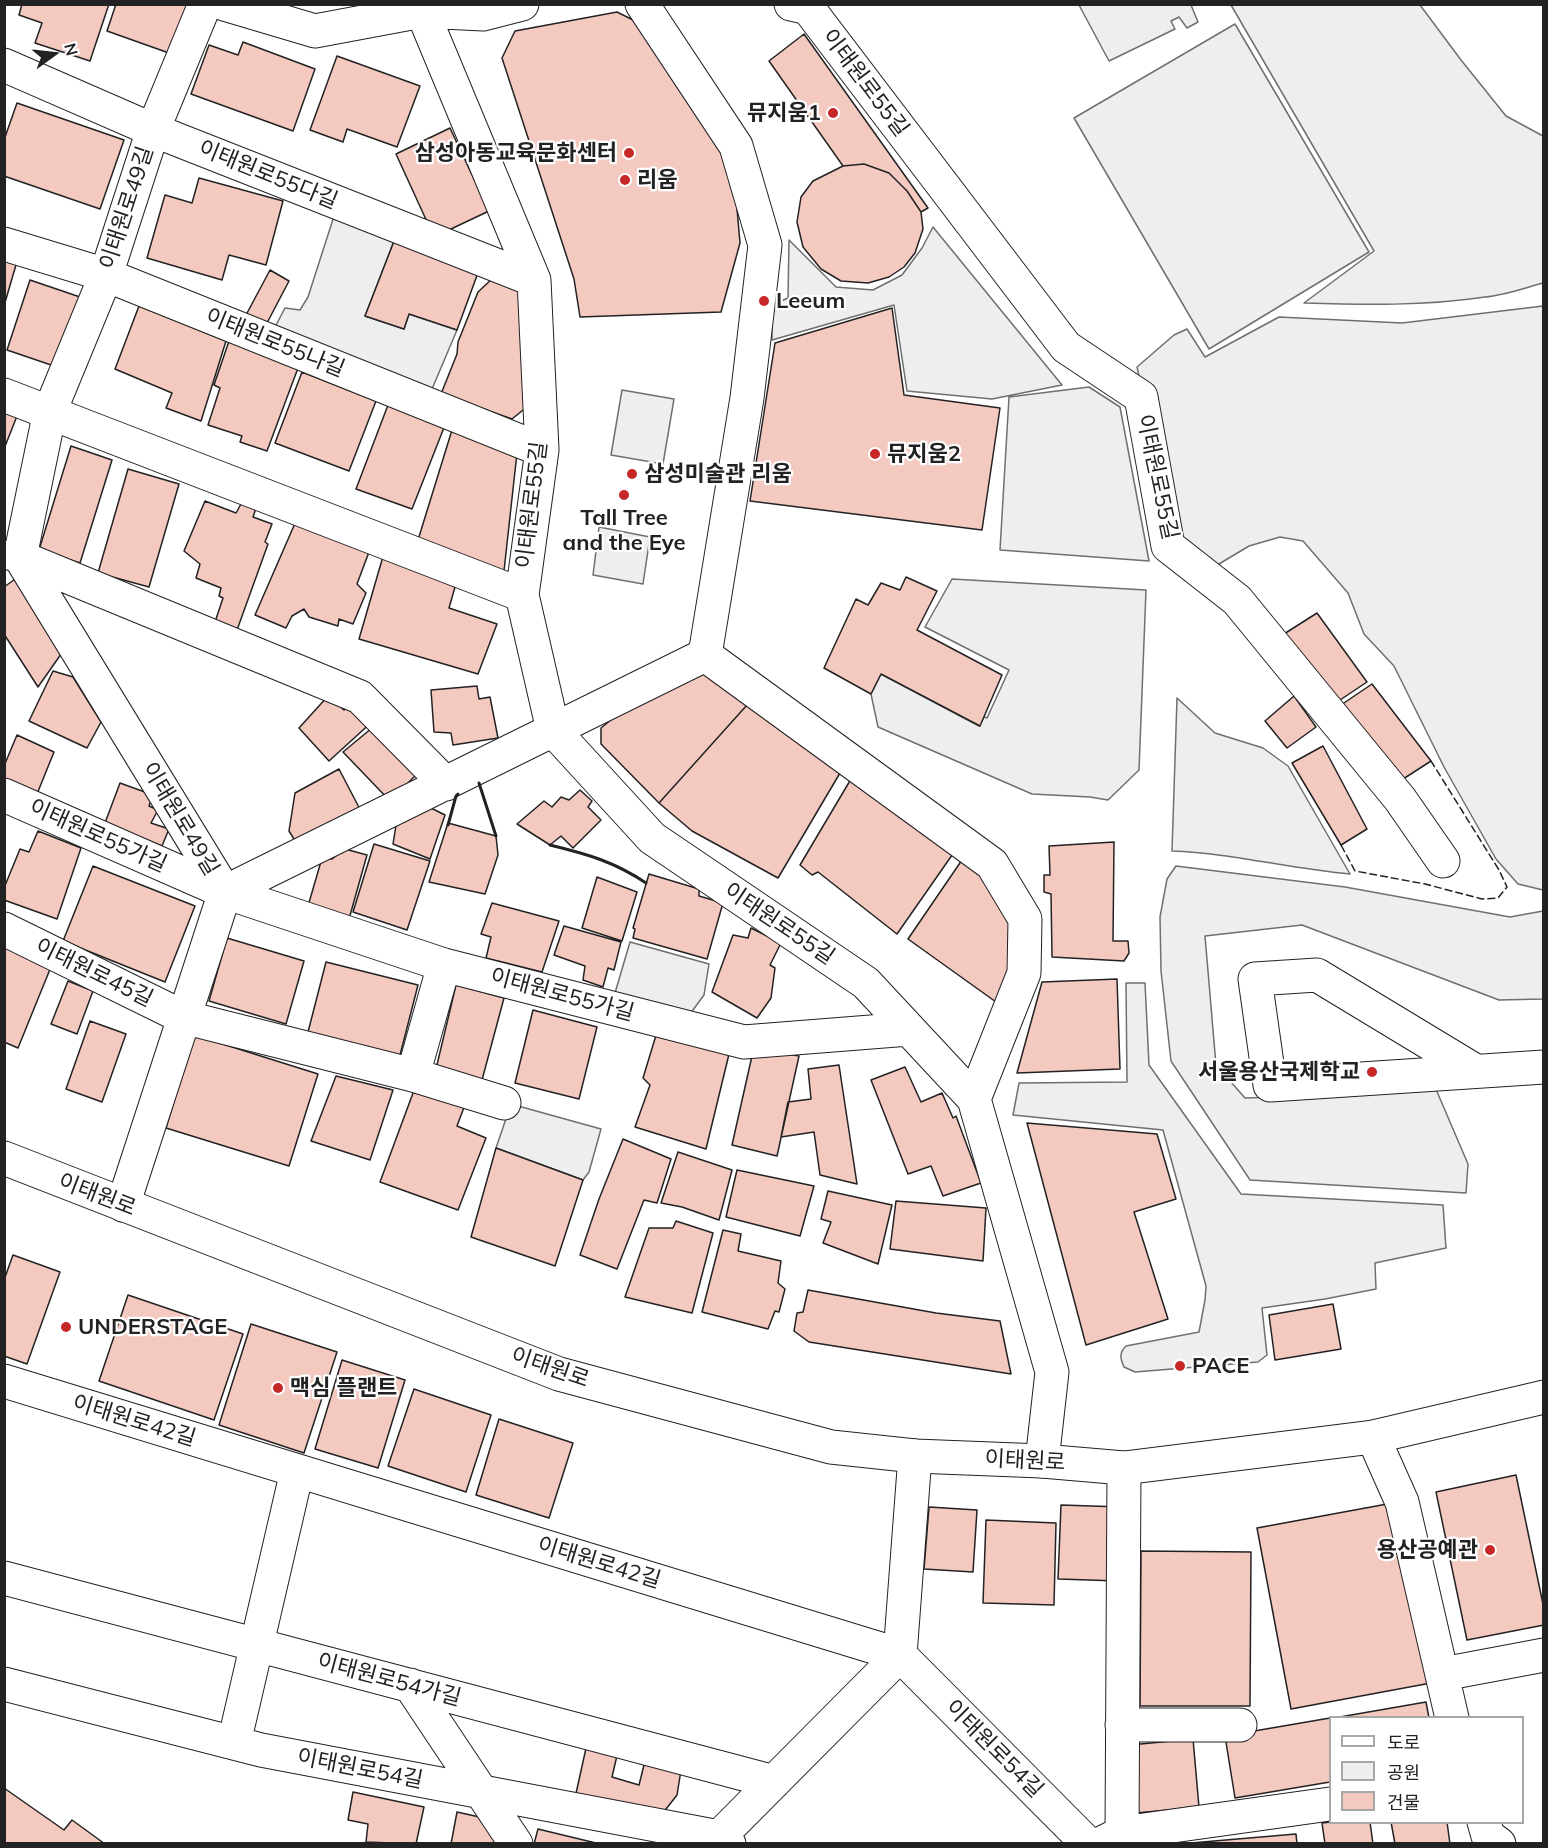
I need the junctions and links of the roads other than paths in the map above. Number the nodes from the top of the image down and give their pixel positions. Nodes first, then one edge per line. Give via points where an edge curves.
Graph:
1 (205, 4) edge
2 (224, 4) edge
3 (522, 4) edge
4 (642, 4) edge
5 (801, 6) edge
6 (419, 8) edge
7 (4, 65) edge
8 (153, 130) junction
9 (4, 244) edge
10 (106, 275) junction
11 (534, 280) junction
12 (4, 395) edge
13 (50, 411) junction
14 (542, 450) junction
15 (12, 555) edge
16 (522, 595) junction
17 (705, 655) junction
18 (553, 730) junction
19 (446, 784) junction
20 (4, 795) edge
21 (1443, 861) dead end
22 (225, 892) junction
23 (4, 929) edge
24 (444, 965) junction
25 (183, 1017) junction
26 (909, 1029) junction
27 (1544, 1067) edge
28 (1474, 1070) junction
29 (413, 1075) junction
30 (974, 1099) junction
31 (504, 1102) dead end
32 (4, 1158) edge
33 (123, 1205) junction
34 (4, 1381) edge
35 (1544, 1397) edge
36 (1373, 1437) junction
37 (915, 1456) junction
38 (1042, 1461) junction
39 (1124, 1468) junction
40 (297, 1471) junction
41 (4, 1578) edge
42 (257, 1645) junction
43 (900, 1655) junction
44 (1544, 1655) edge
45 (1443, 1674) junction
46 (4, 1684) edge
47 (410, 1685) junction
48 (1452, 1716) edge
49 (1122, 1725) junction
50 (1240, 1725) dead end
51 (234, 1743) junction
52 (774, 1782) junction
53 (482, 1792) junction
54 (1329, 1804) edge
55 (1485, 1824) edge
56 (1111, 1838) edge
57 (720, 1841) edge
58 (516, 1844) edge
59 (1088, 1844) edge
60 (1499, 1844) edge

1 - 8 street, 이태원로49길
2 - 6 street via 315,31
3 - 6 street via 483,14
4 - 17 street via 736,146 765,245 747,398
5 - 21 street, 이태원로55길 via 1066,347 1141,398 1168,546 1237,600 1400,799
6 - 11 street, 이태원로55길
7 - 8 street, 이태원로55다길
8 - 10 street, 이태원로49길
8 - 11 street, 이태원로55다길
9 - 10 street, 이태원로55나길
10 - 13 street, 이태원로49길
10 - 14 street, 이태원로55나길
11 - 14 street, 이태원로55길
12 - 13 street
13 - 15 street, 이태원로49길
13 - 16 street
14 - 16 street, 이태원로55길
15 - 19 street via 360,697
15 - 22 street, 이태원로49길
16 - 18 street, 이태원로55길
17 - 18 street
17 - 30 street via 992,864 1020,909 1025,919 1024,973
18 - 19 street
18 - 26 street, 이태원로55길 via 652,838 866,983
19 - 22 street
20 - 22 street, 이태원로55가길
22 - 24 street, 이태원로55가길
22 - 25 street, 이태원로49길
23 - 25 street, 이태원로45길
24 - 26 street, 이태원로55가길 via 744,1042
24 - 29 street
25 - 29 street, 이태원로45길
25 - 33 street, 이태원로49길
26 - 30 street, 이태원로55길
27 - 28 street
28 - 28 street via 1317,975 1255,979 1270,1085
29 - 31 street, 이태원로45길
30 - 38 street, 이태원로55길 via 1052,1372
32 - 33 street, 이태원로
33 - 37 street, 이태원로 via 559,1374 831,1447
34 - 40 street, 이태원로42길
35 - 36 street, 이태원로
36 - 39 street, 이태원로
36 - 45 street via 1402,1502
37 - 38 street, 이태원로
37 - 43 street
38 - 39 street, 이태원로
39 - 49 street
40 - 42 street
40 - 43 street, 이태원로42길
41 - 42 street, 이태원로54가길
42 - 47 street, 이태원로54가길
42 - 51 street
43 - 52 street, 이태원로54길
43 - 59 street, 이태원로54길
44 - 45 street
45 - 48 street
46 - 51 street, 이태원로54길
47 - 52 street, 이태원로54가길
47 - 53 street
49 - 50 street
49 - 56 street
51 - 53 street, 이태원로54길
52 - 57 street, 이태원로54길
53 - 57 street, 이태원로54길
53 - 58 street
54 - 56 street
55 - 60 street via 1488,1836

